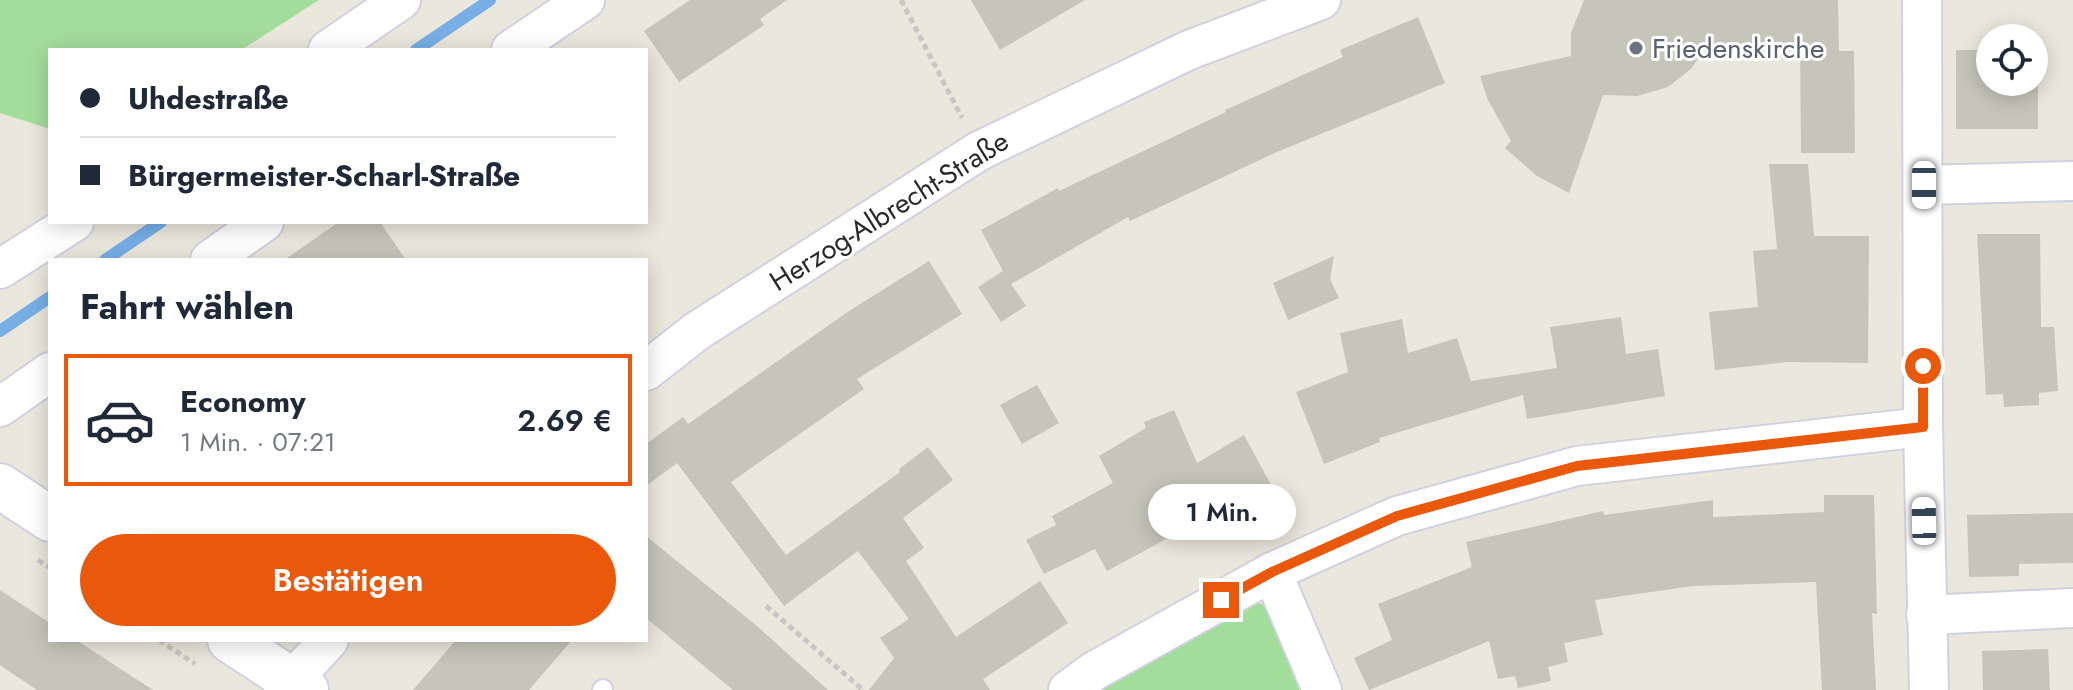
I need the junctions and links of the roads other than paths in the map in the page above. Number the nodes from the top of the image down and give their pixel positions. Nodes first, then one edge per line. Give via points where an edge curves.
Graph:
1 (401, 0) edge
2 (585, 0) edge
3 (1321, 0) edge
4 (1922, 0) edge
5 (331, 48) edge
6 (514, 48) edge
7 (2073, 181) edge
8 (1924, 185) junction
9 (71, 224) edge
10 (261, 224) edge
11 (213, 258) edge
12 (0, 269) edge
13 (648, 369) edge
14 (48, 373) edge
15 (0, 407) edge
16 (1923, 427) junction
17 (0, 486) edge
18 (48, 518) edge
19 (1272, 572) junction
20 (2073, 608) edge
21 (1926, 615) junction
22 (233, 642) edge
23 (327, 642) edge
24 (293, 687) edge
25 (1068, 690) edge
26 (1322, 690) edge
27 (1929, 690) edge

1 - 5 street
2 - 6 street
3 - 13 street, Herzog-Albrecht-Straße via 1189,50 979,151 697,331
4 - 8 street
7 - 8 street
8 - 16 street
9 - 12 street
10 - 11 street
14 - 15 street
16 - 19 street via 1577,466 1397,516
16 - 21 street
17 - 18 street
19 - 25 street
19 - 26 street
20 - 21 street
21 - 27 street
22 - 24 street
23 - 24 street

